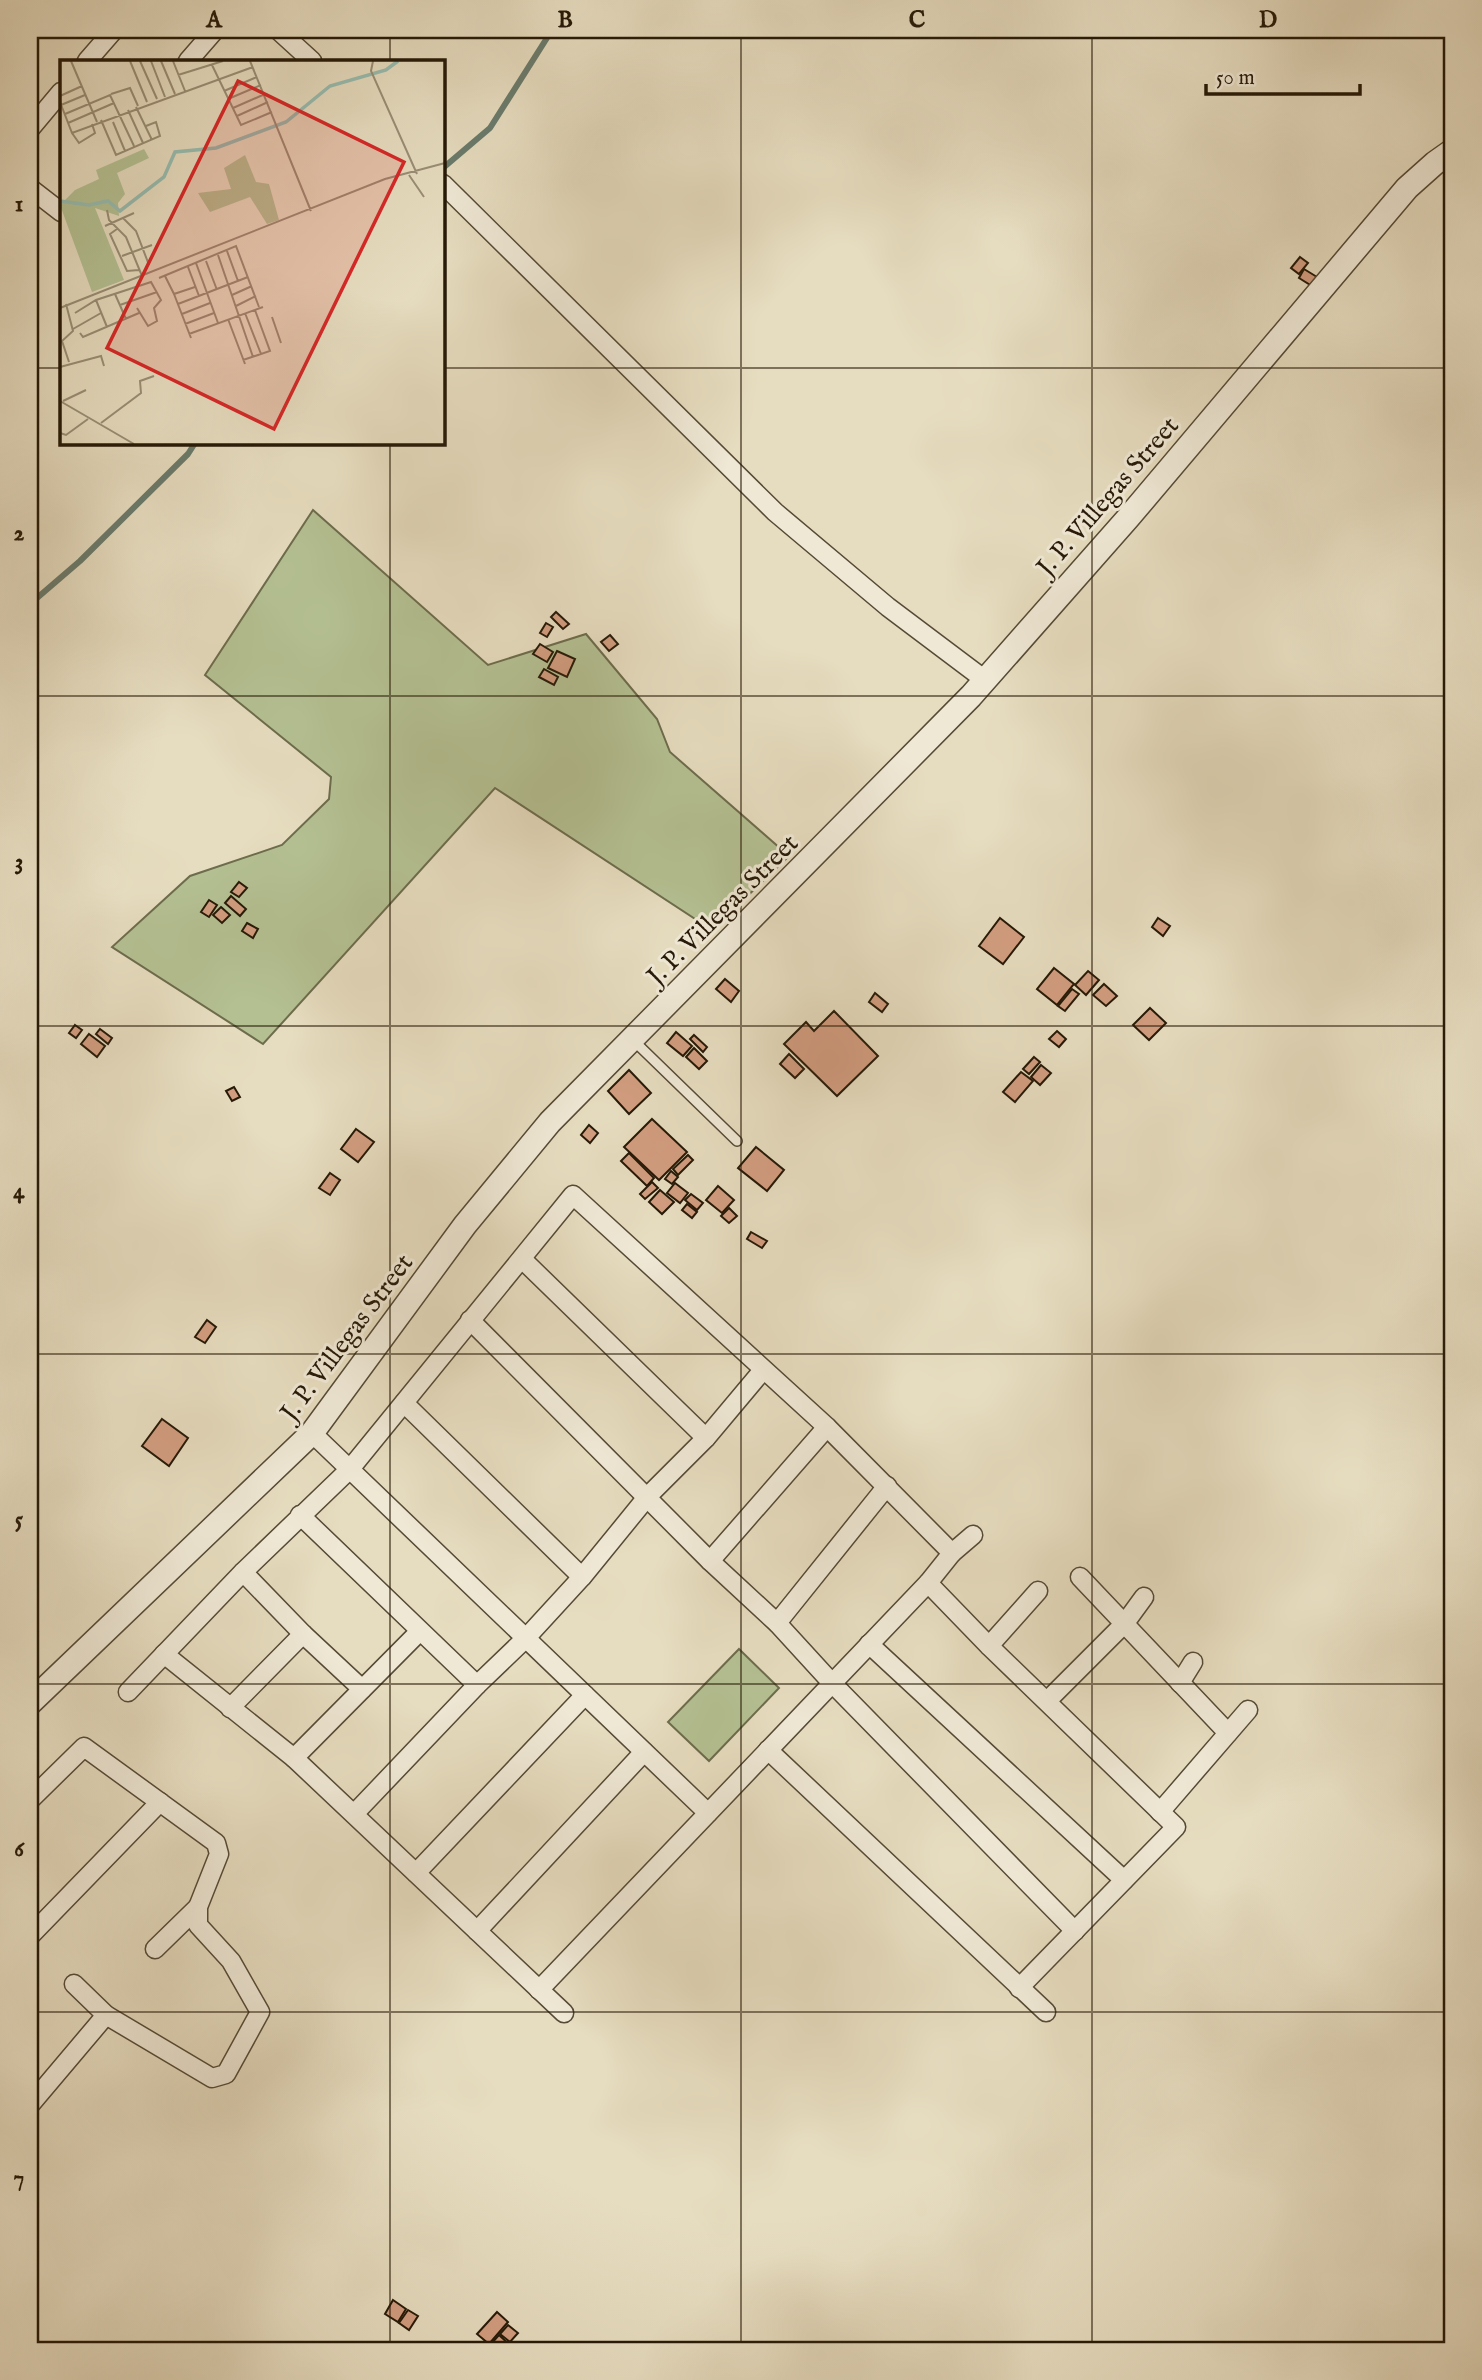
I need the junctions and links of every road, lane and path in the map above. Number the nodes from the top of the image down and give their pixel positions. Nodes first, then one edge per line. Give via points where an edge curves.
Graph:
1 (114, 30) edge
2 (215, 30) edge
3 (278, 30) edge
4 (293, 55) edge
5 (88, 60) edge
6 (189, 60) edge
7 (60, 93) edge
8 (30, 129) edge
9 (1452, 151) edge
10 (444, 185) edge
11 (30, 188) edge
12 (60, 210) edge
13 (985, 680) junction
14 (632, 1038) junction
15 (737, 1141) dead end
16 (522, 1259) junction
17 (470, 1320) junction
18 (763, 1370) junction
19 (404, 1403) junction
20 (827, 1427) junction
21 (312, 1433) junction
22 (706, 1438) junction
23 (350, 1469) junction
24 (887, 1486) junction
25 (648, 1496) junction
26 (300, 1515) junction
27 (973, 1535) dead end
28 (952, 1553) junction
29 (710, 1561) junction
30 (243, 1572) junction
31 (582, 1577) junction
32 (1080, 1577) dead end
33 (928, 1583) junction
34 (1038, 1591) dead end
35 (1144, 1597) dead end
36 (777, 1623) junction
37 (1125, 1623) junction
38 (419, 1632) junction
39 (303, 1634) junction
40 (526, 1638) junction
41 (869, 1644) junction
42 (989, 1646) junction
43 (164, 1654) junction
44 (1193, 1662) dead end
45 (831, 1682) junction
46 (1180, 1683) junction
47 (477, 1685) junction
48 (362, 1689) junction
49 (128, 1692) dead end
50 (585, 1695) junction
51 (1047, 1701) junction
52 (30, 1703) edge
53 (230, 1708) junction
54 (1248, 1710) dead end
55 (1228, 1733) junction
56 (768, 1750) junction
57 (644, 1752) junction
58 (294, 1758) junction
59 (30, 1800) edge
60 (160, 1802) junction
61 (1160, 1812) junction
62 (708, 1813) junction
63 (354, 1815) junction
64 (416, 1873) junction
65 (1124, 1880) junction
66 (198, 1908) junction
67 (477, 1931) junction
68 (1075, 1931) junction
69 (30, 1936) edge
70 (155, 1950) dead end
71 (74, 1984) dead end
72 (1019, 1988) junction
73 (539, 1990) junction
74 (1046, 2012) dead end
75 (564, 2013) dead end
76 (106, 2015) junction
77 (31, 2099) edge

1 - 5 street
2 - 6 street
3 - 4 street
7 - 8 street
9 - 13 street, J. P. Villegas Street via 1407,188
10 - 13 street via 775,512 888,607
11 - 12 street
13 - 14 street, J. P. Villegas Street
14 - 15 lane
14 - 21 street, J. P. Villegas Street via 550,1122 465,1224
16 - 17 street
16 - 18 street via 573,1195
16 - 22 street
17 - 19 street
17 - 25 street
18 - 20 street
18 - 22 street
19 - 23 street
19 - 31 street
20 - 24 street
20 - 29 street
21 - 23 street
21 - 52 street, J. P. Villegas Street
22 - 25 street
23 - 26 street
23 - 40 street
24 - 28 street
24 - 36 street
25 - 29 street
25 - 31 street
26 - 30 street
26 - 38 street
27 - 28 street
28 - 33 street
29 - 36 street
30 - 39 street
30 - 43 street
31 - 40 street
32 - 37 street
33 - 41 street
33 - 42 street
34 - 42 street
35 - 37 street
36 - 45 street
37 - 46 street
37 - 51 street
38 - 47 street
38 - 48 street
39 - 48 street
39 - 53 street
40 - 47 street
40 - 50 street
41 - 45 street
41 - 65 street
42 - 51 street
43 - 49 street
43 - 53 street
44 - 46 street
45 - 56 street
45 - 68 street
46 - 55 street
47 - 63 street
48 - 58 street
50 - 57 street
50 - 64 street
51 - 61 street
53 - 58 street
54 - 55 street
55 - 61 street
56 - 62 street
56 - 72 street
57 - 62 street
57 - 67 street
58 - 63 street
59 - 60 street via 84,1747
60 - 66 street via 216,1843 219,1854
60 - 69 street
61 - 65 street via 1176,1828
62 - 73 street
63 - 64 street
64 - 67 street
65 - 68 street
66 - 70 street
66 - 76 street via 198,1925 231,1961 260,2012 226,2074 212,2078
67 - 73 street
68 - 72 street
71 - 76 street
72 - 74 street
73 - 75 street
76 - 77 street

